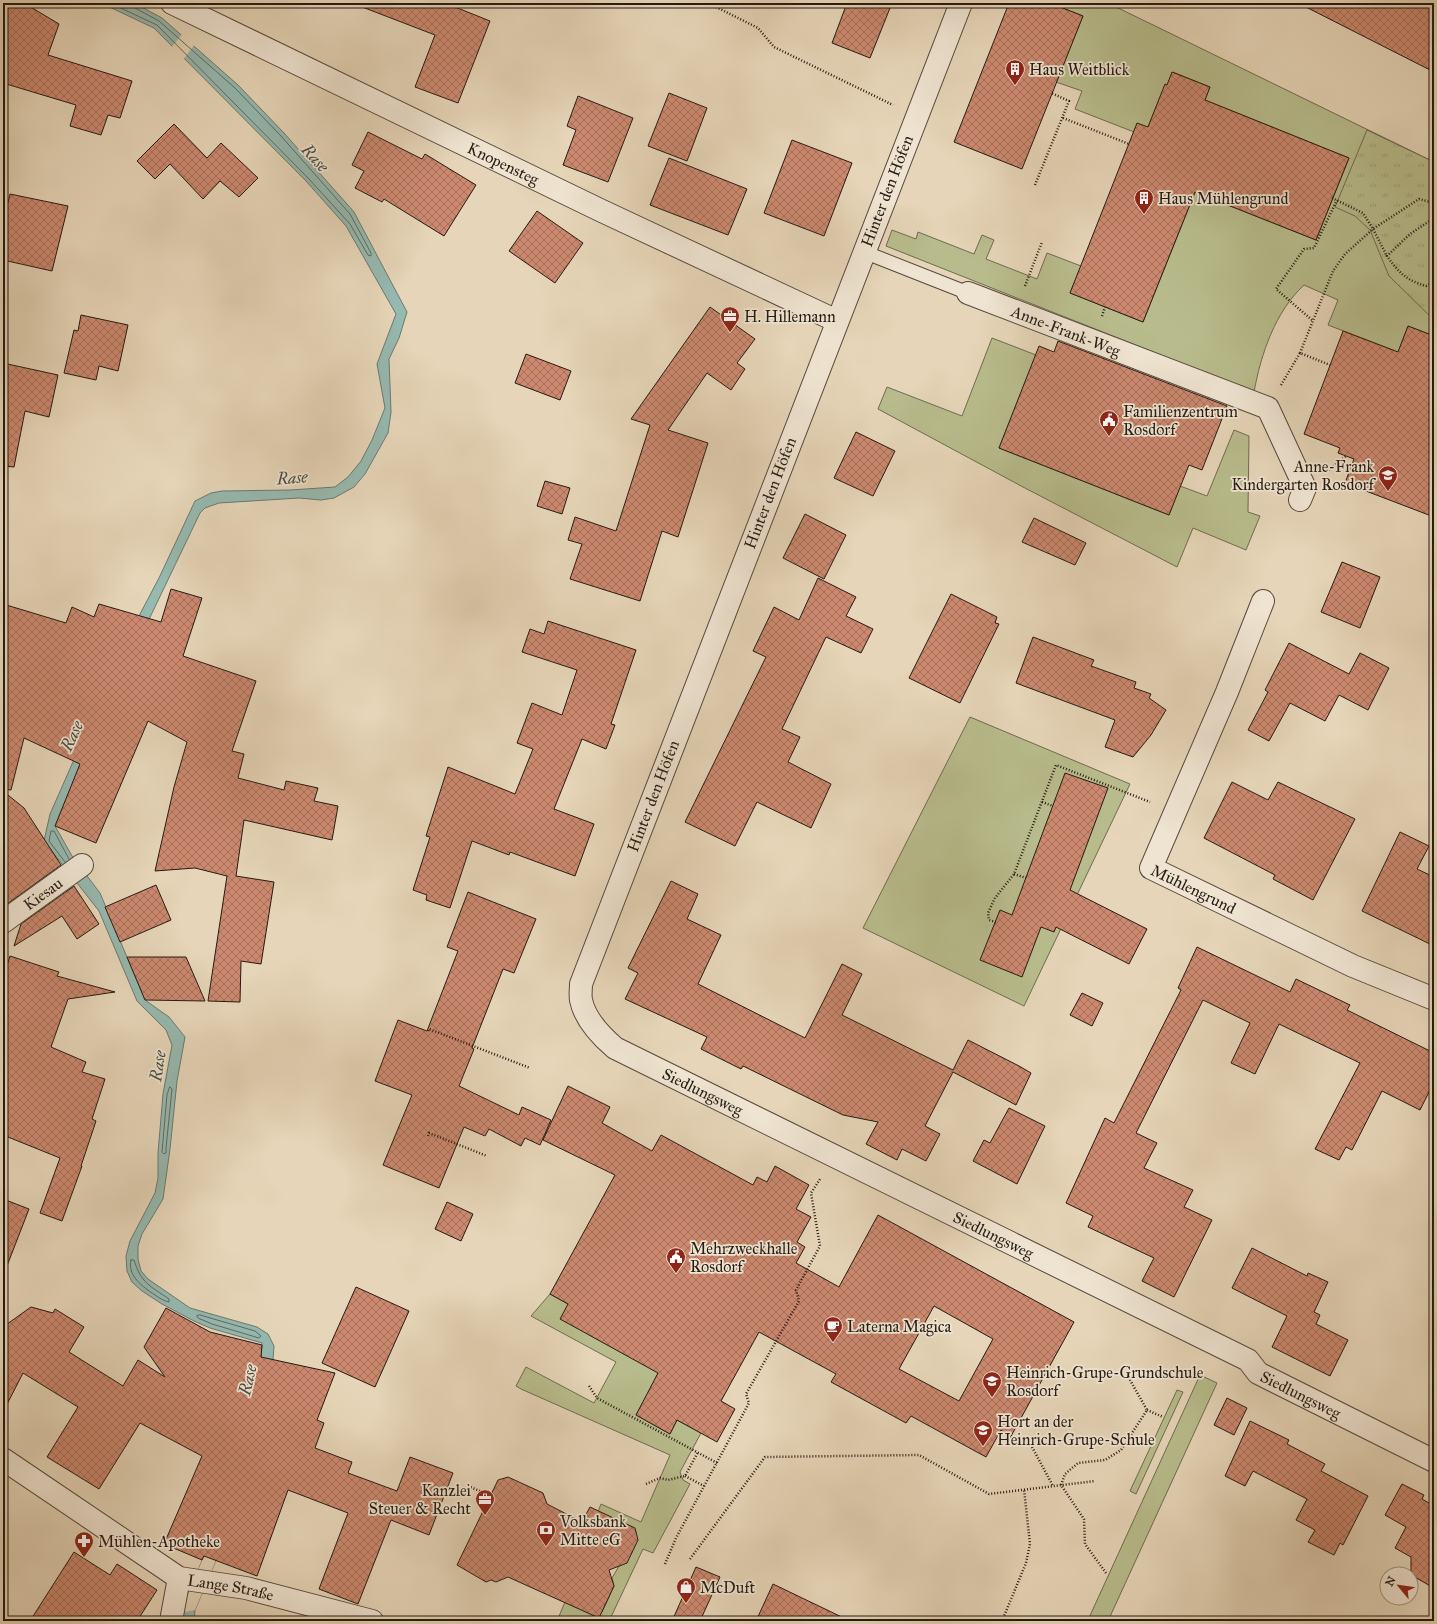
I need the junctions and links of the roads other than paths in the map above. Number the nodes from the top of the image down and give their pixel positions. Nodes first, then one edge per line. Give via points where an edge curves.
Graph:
1 (172, 3) edge
2 (960, 3) edge
3 (864, 252) junction
4 (968, 293) joint
5 (837, 321) junction
6 (1300, 500) dead end
7 (1263, 602) dead end
8 (74, 870) dead end
9 (3, 922) edge
10 (580, 984) joint
11 (1434, 999) edge
12 (3, 1459) edge
13 (1434, 1461) edge
14 (193, 1580) junction
15 (171, 1621) edge
16 (372, 1621) edge

1 - 5 street, Knopensteg via 602,211
2 - 3 street, Hinter den Höfen
3 - 4 lane, Anne-Frank-Weg
3 - 5 street, Hinter den Höfen
4 - 6 street, Anne-Frank-Weg via 1268,408 1305,488
5 - 10 street, Hinter den Höfen
7 - 11 street, Mühlengrund via 1151,868 1353,966
8 - 9 street, Kiesau
10 - 13 street, Siedlungsweg via 581,1000 588,1016 600,1036 615,1048 1248,1360 1258,1373
12 - 14 street, Lange Straße
14 - 15 street
14 - 16 street, Lange Straße via 246,1588

